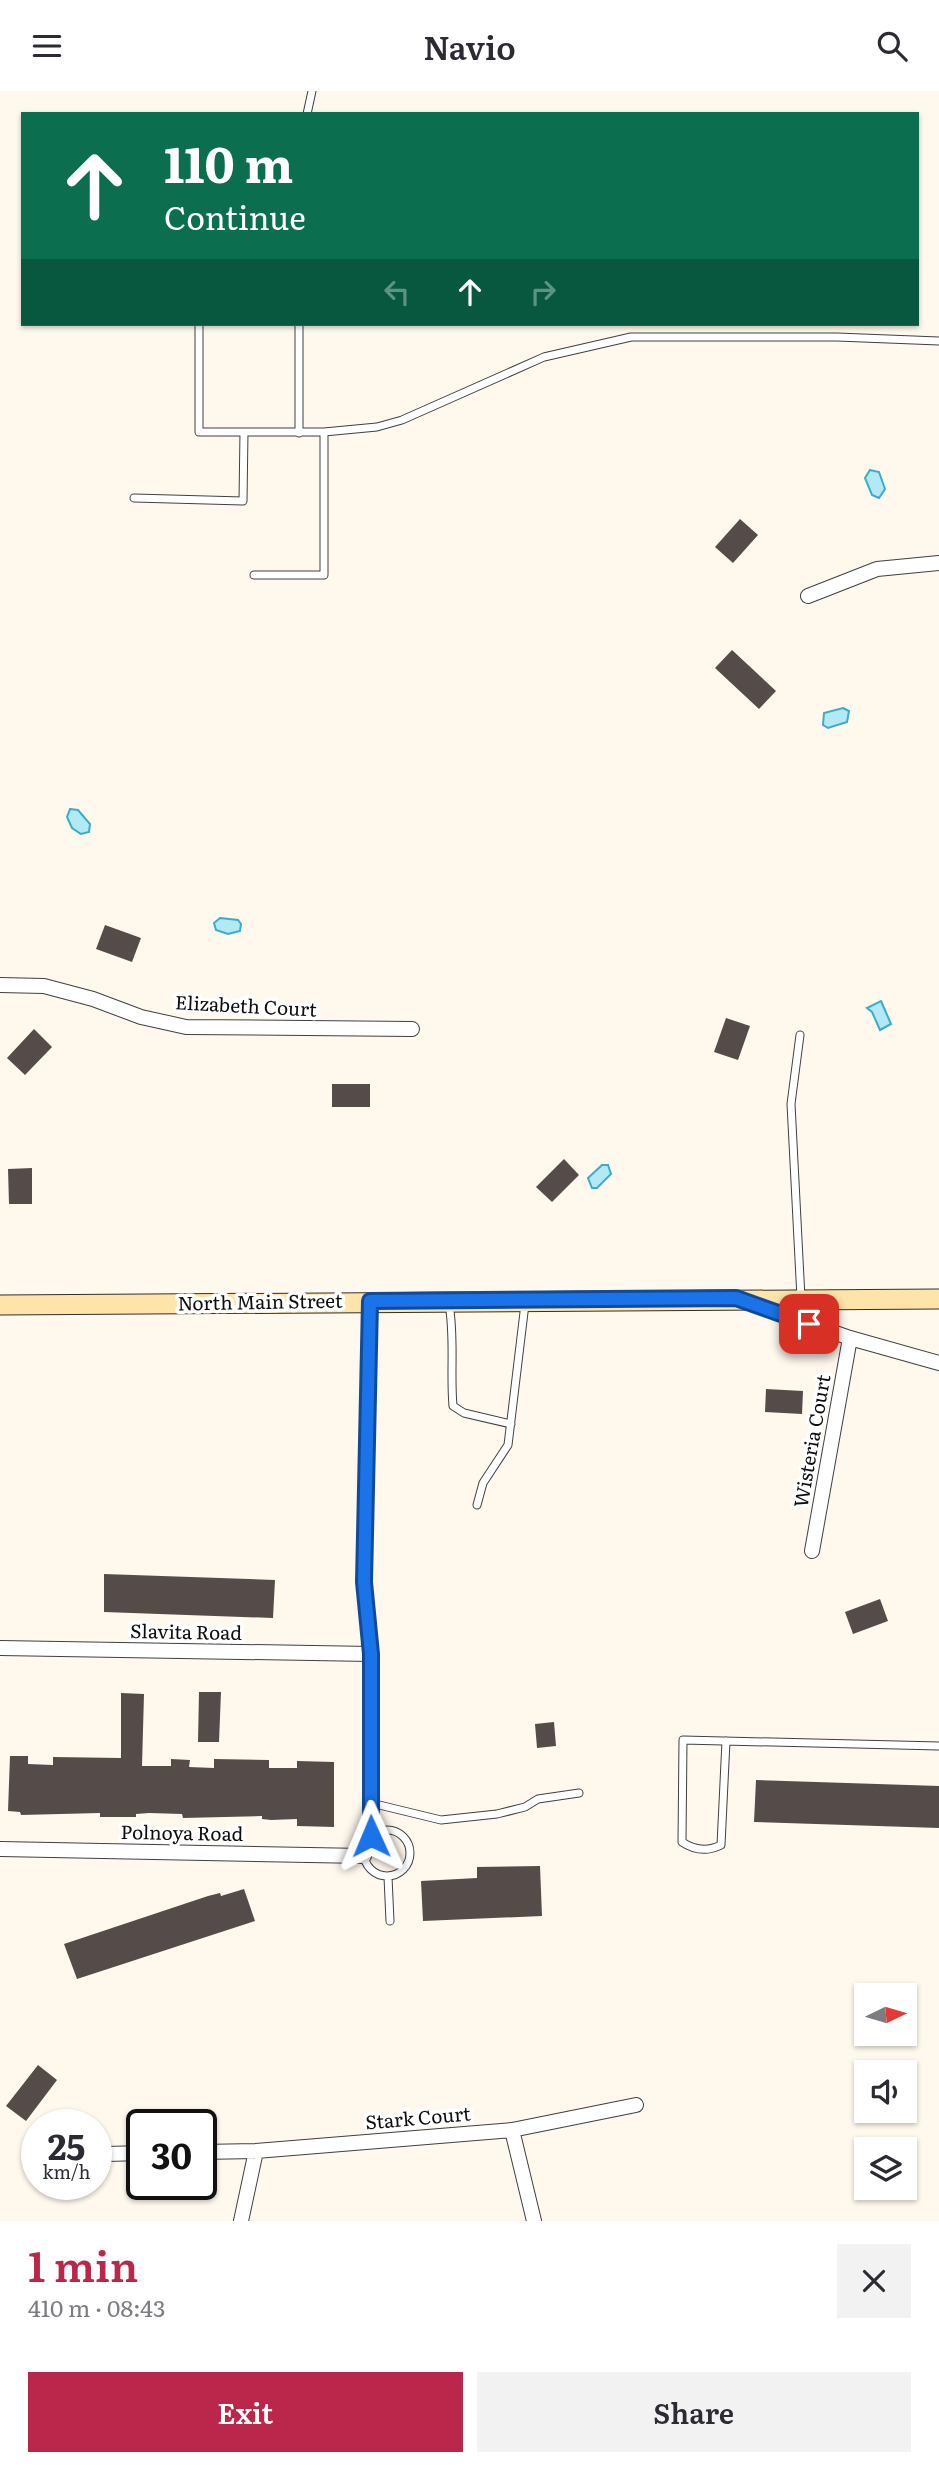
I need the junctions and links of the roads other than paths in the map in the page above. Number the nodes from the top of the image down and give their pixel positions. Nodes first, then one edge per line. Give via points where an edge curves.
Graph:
1 (312, 91) edge
2 (307, 112) edge
3 (199, 326) edge
4 (299, 326) edge
5 (939, 341) edge
6 (244, 432) junction
7 (324, 432) junction
8 (299, 433) junction
9 (134, 498) dead end
10 (939, 563) edge
11 (254, 575) dead end
12 (808, 596) dead end
13 (0, 985) edge
14 (412, 1029) dead end
15 (800, 1035) dead end
16 (736, 1298) junction
17 (802, 1298) junction
18 (939, 1299) edge
19 (449, 1300) junction
20 (525, 1300) junction
21 (370, 1301) junction
22 (0, 1305) edge
23 (850, 1338) junction
24 (939, 1363) edge
25 (511, 1424) junction
26 (477, 1505) dead end
27 (813, 1551) dead end
28 (0, 1648) edge
29 (371, 1654) junction
30 (726, 1741) junction
31 (939, 1746) edge
32 (579, 1793) dead end
33 (371, 1803) junction
34 (371, 1836) junction
35 (0, 1849) edge
36 (364, 1856) junction
37 (388, 1877) junction
38 (390, 1921) dead end
39 (636, 2105) dead end
40 (512, 2130) junction
41 (256, 2151) junction
42 (217, 2152) edge
43 (241, 2221) edge
44 (534, 2221) edge

1 - 2 lane
3 - 6 lane via 199,432
4 - 8 lane
5 - 7 lane via 631,337 544,357 402,420 354,431
6 - 8 lane
6 - 9 lane via 243,501
7 - 8 lane
7 - 11 lane via 324,575
10 - 12 street via 877,569
13 - 14 street, Elizabeth Court via 44,986 186,1027
15 - 17 lane via 791,1104
16 - 17 main road, North Main Street
16 - 20 main road, North Main Street
16 - 23 street
17 - 18 main road, North Main Street
19 - 20 main road, North Main Street
19 - 21 main road, North Main Street
19 - 25 lane via 453,1406
20 - 25 lane
21 - 22 main road, North Main Street
21 - 29 street via 364,1582
23 - 24 street
23 - 27 street, Wisteria Court
25 - 26 lane via 508,1444 484,1483
28 - 29 street, Slavita Road
29 - 33 street
30 - 30 lane via 721,1845 693,1849 682,1842 683,1741
30 - 31 lane
32 - 33 lane via 538,1799 497,1814 441,1820
33 - 34 street
34 - 36 lane
34 - 37 lane via 386,1830 407,1841 407,1865
35 - 36 street, Polnoya Road
36 - 37 lane via 369,1868
37 - 38 lane
39 - 40 street, Stark Court
40 - 41 street, Stark Court
40 - 44 street
41 - 42 street, Stark Court
41 - 43 street

